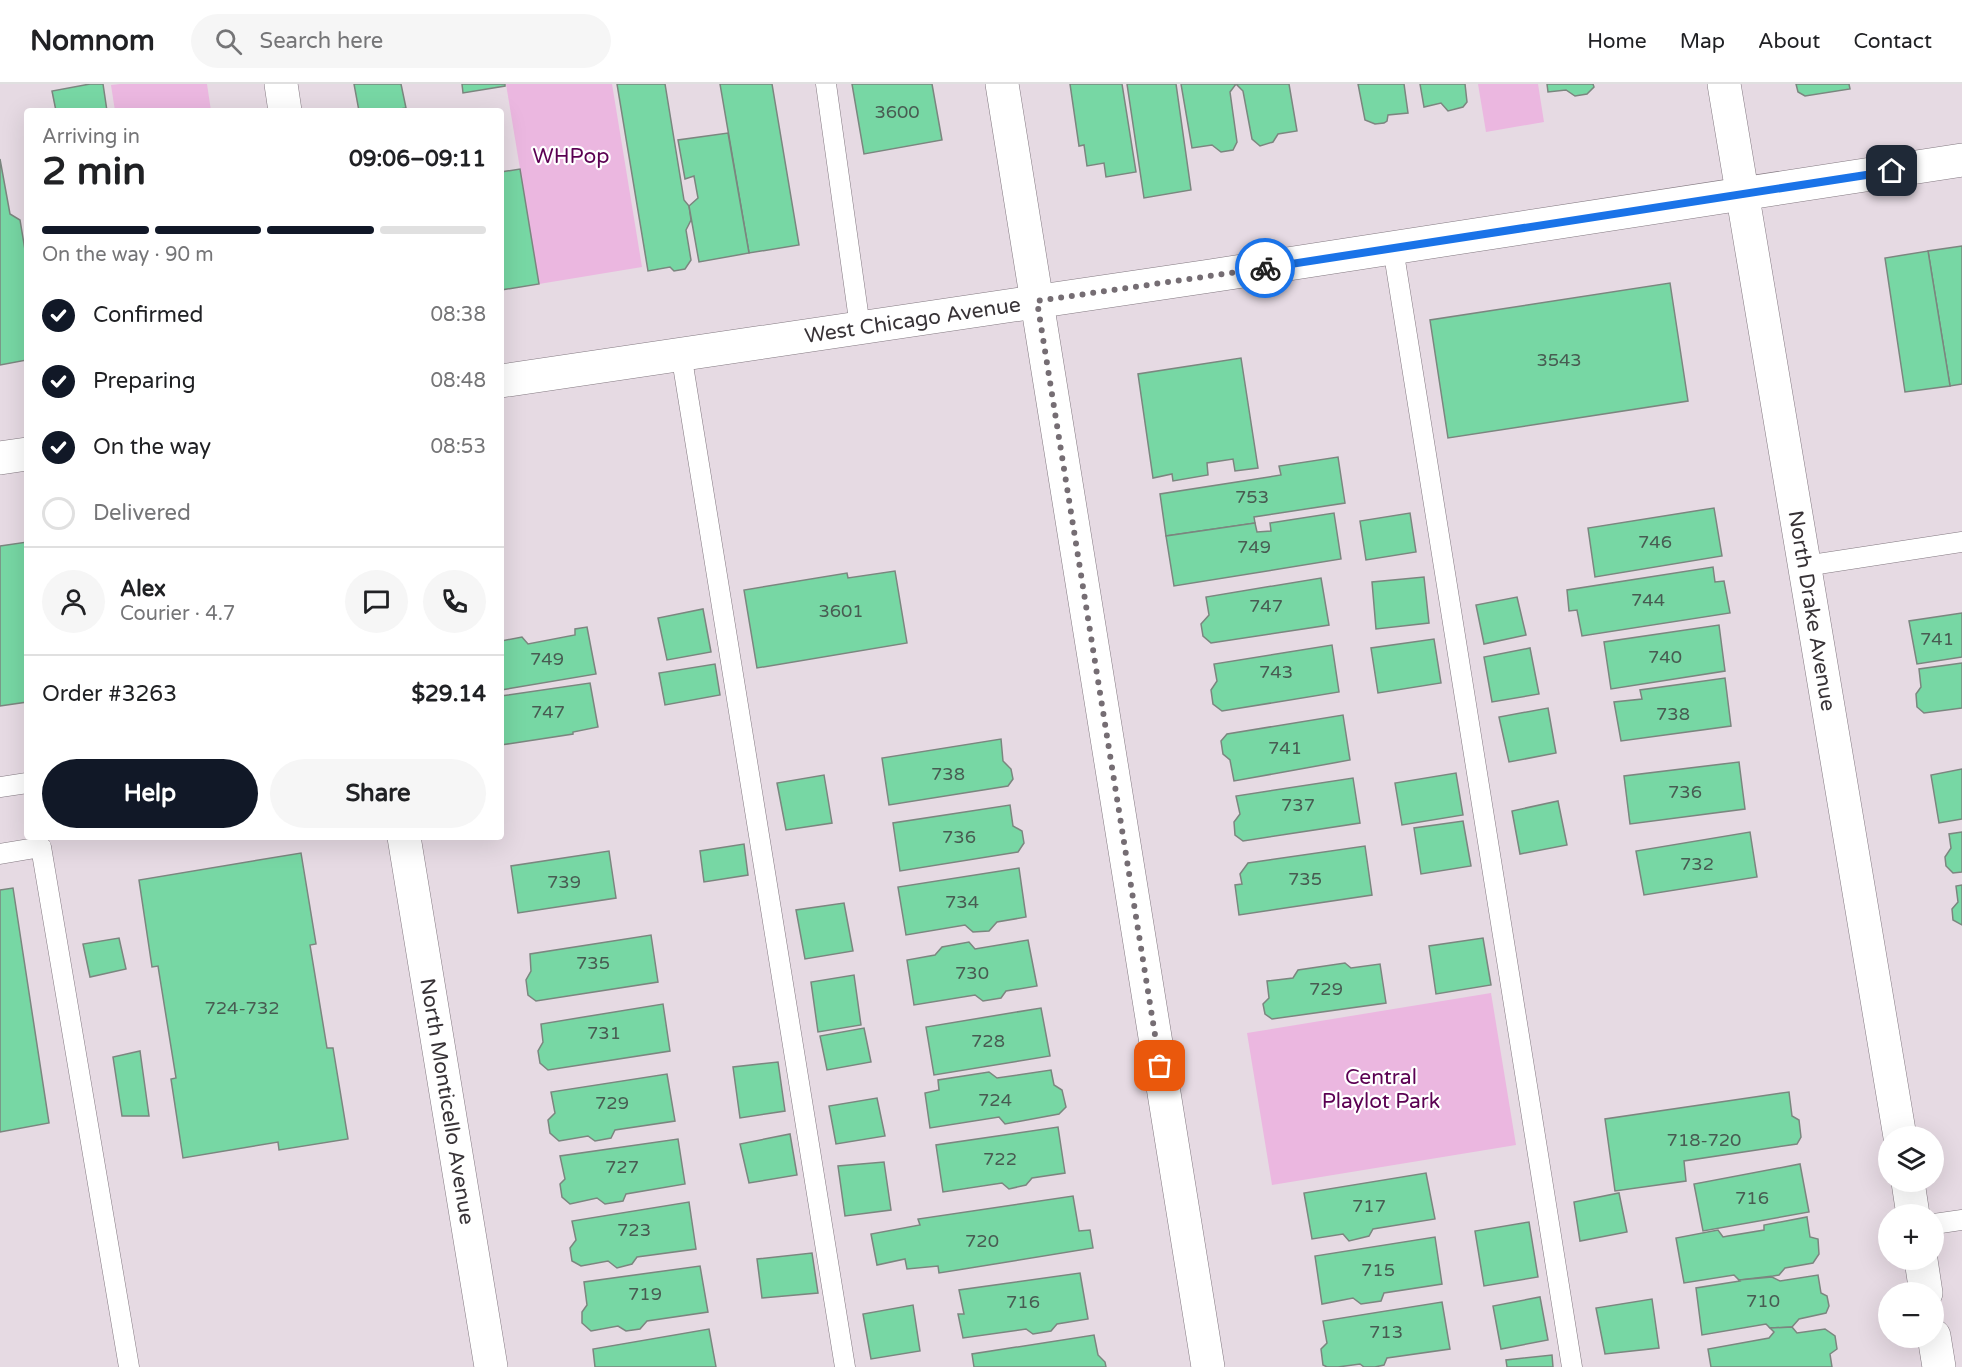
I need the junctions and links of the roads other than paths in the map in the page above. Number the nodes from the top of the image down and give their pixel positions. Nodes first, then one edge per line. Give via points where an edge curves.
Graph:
1 (281, 84) edge
2 (826, 84) edge
3 (1002, 84) edge
4 (1724, 84) edge
5 (285, 108) edge
6 (1962, 160) edge
7 (1743, 194) junction
8 (1393, 248) junction
9 (1037, 301) junction
10 (860, 327) junction
11 (681, 353) junction
12 (504, 381) edge
13 (24, 454) edge
14 (0, 458) edge
15 (1962, 542) edge
16 (1805, 566) junction
17 (24, 783) edge
18 (0, 787) edge
19 (404, 840) edge
20 (0, 854) edge
21 (1898, 1126) edge
22 (1962, 1220) edge
23 (1944, 1223) edge
24 (1936, 1348) edge
25 (129, 1367) edge
26 (491, 1367) edge
27 (845, 1367) edge
28 (1208, 1367) edge
29 (1572, 1367) edge
30 (1939, 1367) edge

1 - 5 street
2 - 10 lane
3 - 9 street
4 - 7 street, North Drake Avenue
6 - 7 street, West Chicago Avenue
7 - 8 street, West Chicago Avenue
7 - 16 street, North Drake Avenue
8 - 9 street, West Chicago Avenue
8 - 29 lane
9 - 10 street, West Chicago Avenue
9 - 28 street
10 - 11 street, West Chicago Avenue
11 - 12 street, West Chicago Avenue
11 - 27 lane
13 - 14 street
15 - 16 lane
16 - 21 street, North Drake Avenue
17 - 18 lane
19 - 26 street, North Monticello Avenue
20 - 25 lane via 41,847
22 - 23 lane
24 - 30 street

